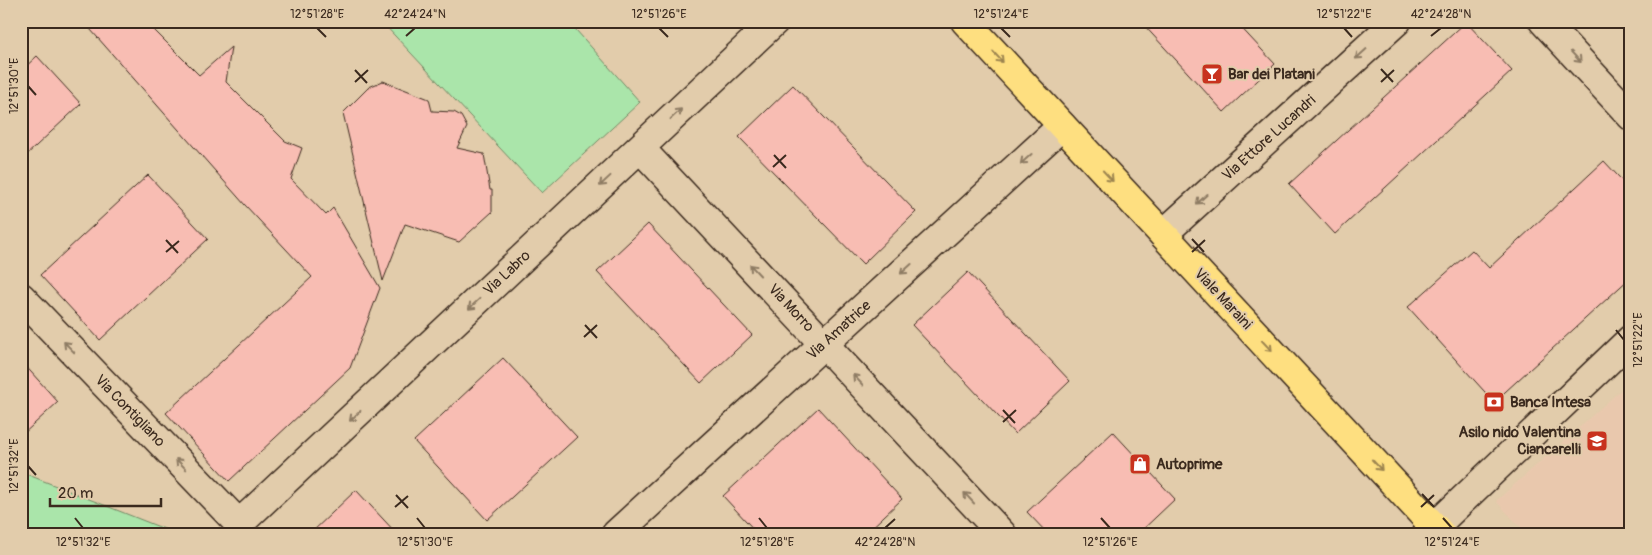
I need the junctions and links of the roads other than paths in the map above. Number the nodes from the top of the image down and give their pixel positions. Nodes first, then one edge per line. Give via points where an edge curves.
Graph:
1 (775, 21) edge
2 (964, 21) edge
3 (1397, 21) edge
4 (1543, 21) edge
5 (1631, 116) edge
6 (1062, 126) junction
7 (640, 148) junction
8 (1163, 234) junction
9 (21, 297) edge
10 (1631, 338) edge
11 (824, 344) junction
12 (239, 524) joint
13 (1434, 531) edge
14 (616, 534) edge
15 (1002, 534) edge

7 -> 1 street, Via Labro
2 -> 6 main road, Viale Maraini
3 -> 8 street, Via Ettore Lucandri
4 -> 5 street
6 -> 8 main road, Viale Maraini
6 -> 11 street, Via Amatrice
11 -> 7 street, Via Morro
7 -> 12 street, Via Labro
8 -> 13 main road, Viale Maraini
12 -> 9 street, Via Contigliano
10 - 13 street
11 - 14 street, Via Amatrice
15 -> 11 street, Via Morro

